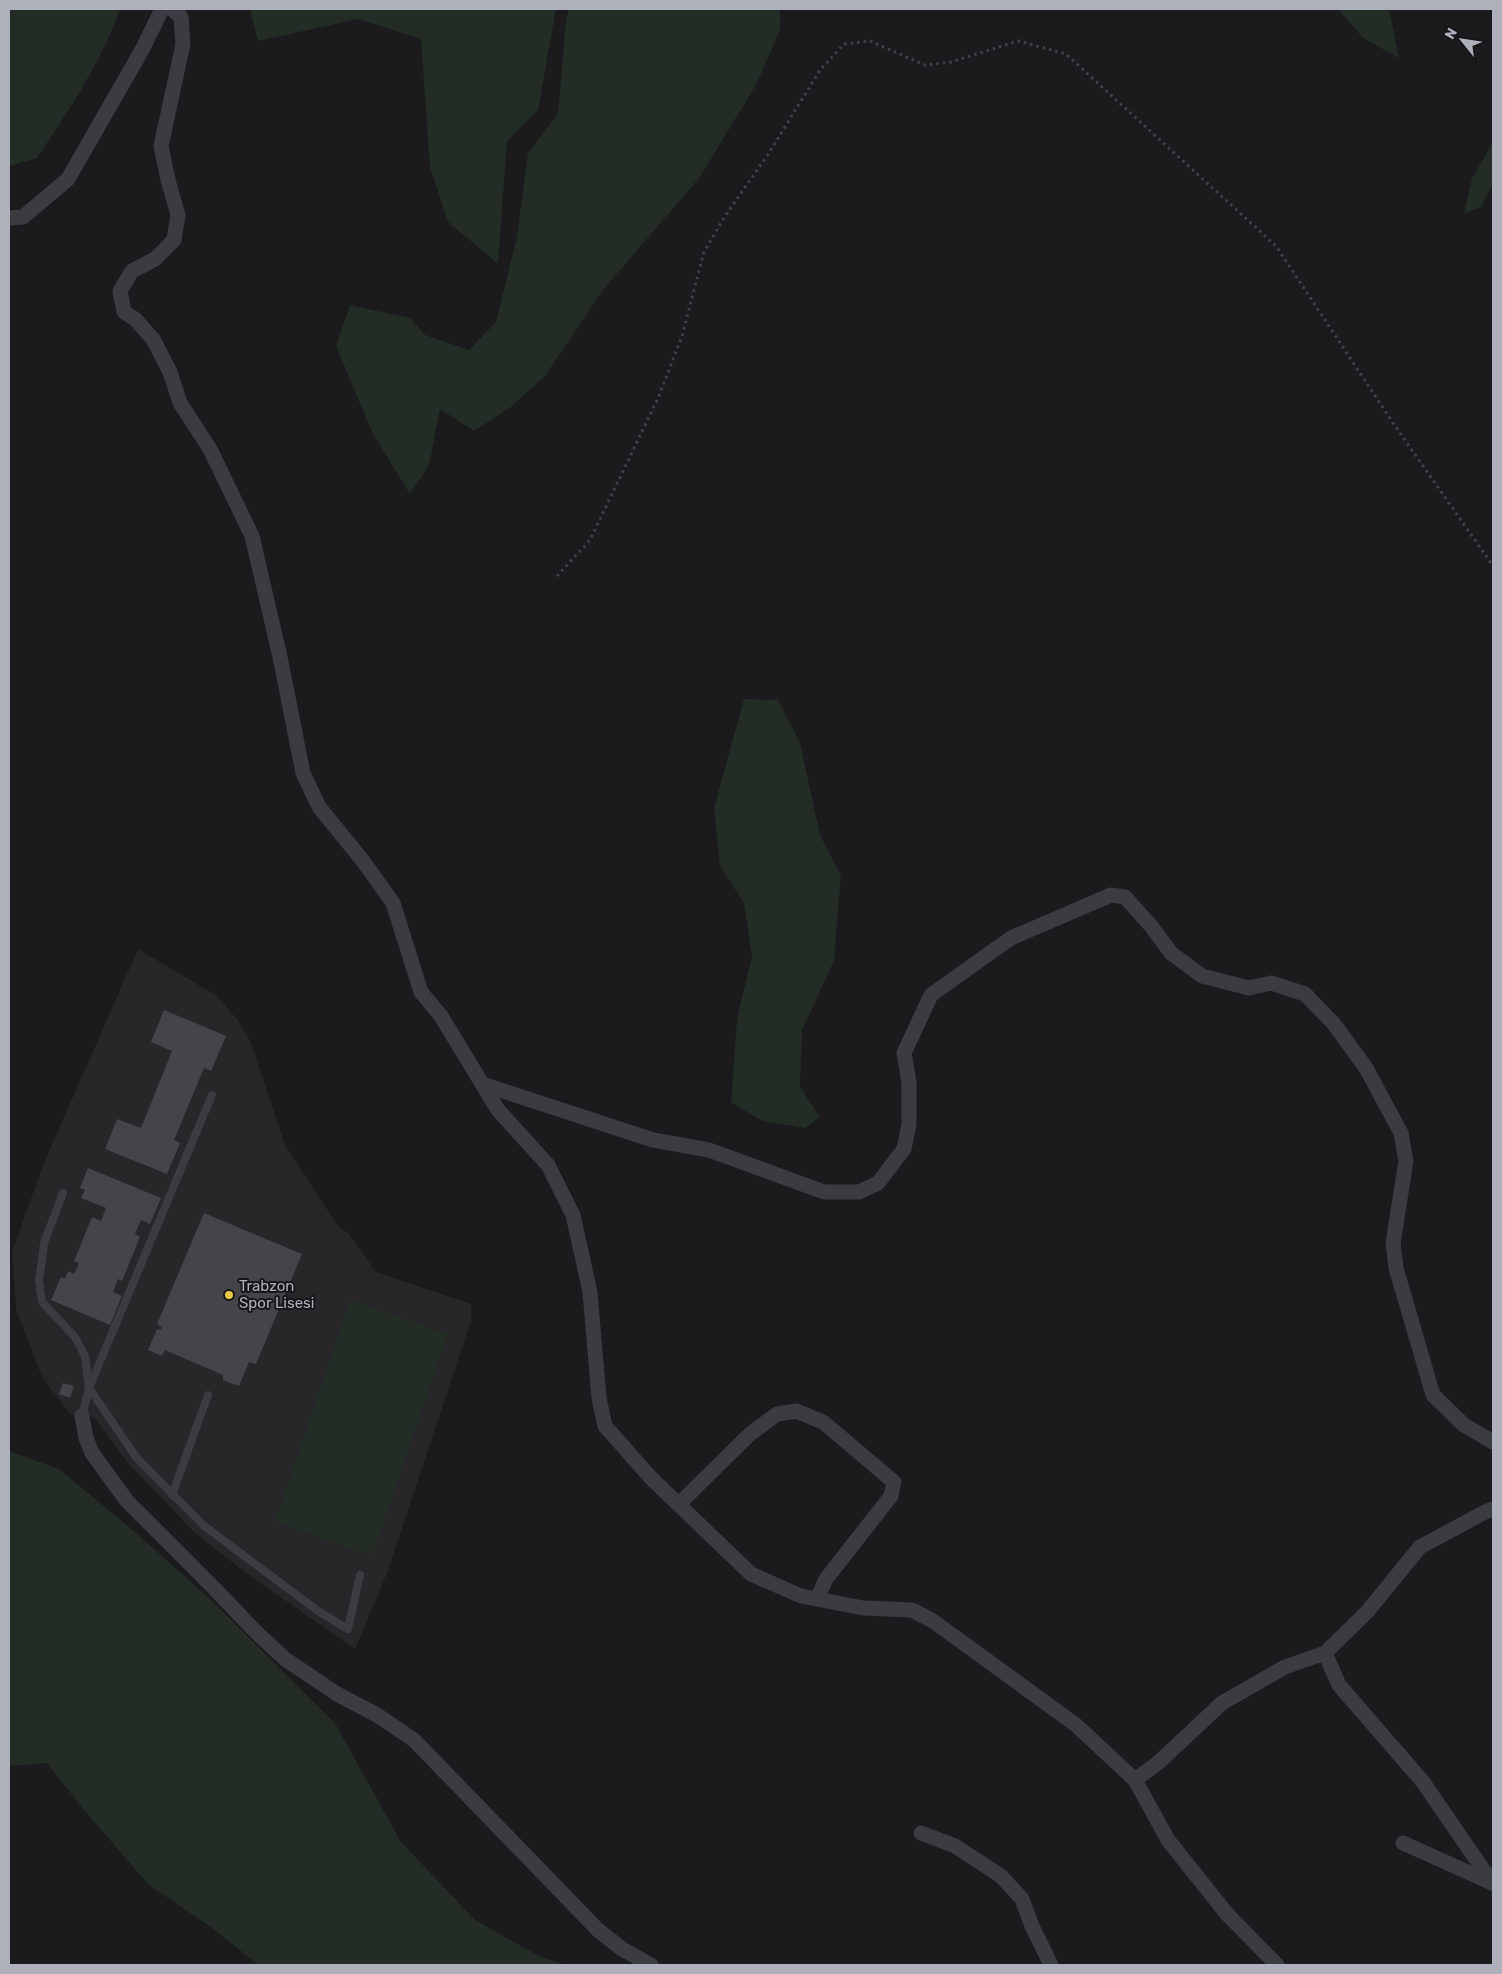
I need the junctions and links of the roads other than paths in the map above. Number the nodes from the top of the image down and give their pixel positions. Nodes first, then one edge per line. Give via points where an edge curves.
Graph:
1 (162, 9) edge
2 (172, 9) edge
3 (9, 218) edge
4 (482, 1084) junction
5 (212, 1095) dead end
6 (63, 1193) dead end
7 (89, 1388) junction
8 (208, 1395) dead end
9 (82, 1416) joint
10 (1493, 1442) edge
11 (172, 1495) junction
12 (678, 1504) junction
13 (1493, 1509) edge
14 (360, 1576) dead end
15 (817, 1599) junction
16 (1324, 1653) junction
17 (1135, 1780) junction
18 (921, 1833) dead end
19 (1403, 1843) dead end
20 (1493, 1884) edge
21 (651, 1965) edge
22 (1051, 1965) edge
23 (1277, 1965) edge

1 - 3 street via 68,179 23,217
2 - 4 street via 181,17 183,44 161,146 178,215 174,240 155,259 132,271 120,291 124,312 153,339 170,372 180,403 210,448 252,536 304,773 319,807 393,903 421,992 441,1016
4 - 10 street via 652,1140 709,1150 824,1192 859,1192 878,1183 904,1149 909,1124 909,1082 904,1053 931,995 1011,938 1111,895 1125,897 1171,953 1202,976 1249,988 1271,983 1305,994 1334,1024 1366,1068 1401,1132 1406,1161 1393,1243 1396,1268 1433,1395 1464,1426
4 - 12 street via 498,1110 548,1166 573,1215 590,1292 604,1426
5 - 7 lane
6 - 7 lane via 44,1243 38,1281 42,1302 75,1337 85,1356
7 - 9 lane
7 - 11 lane via 136,1457
8 - 11 lane
9 - 21 street via 92,1454 126,1502 256,1632 285,1659 414,1740 598,1930 622,1949
11 - 14 lane via 202,1525 318,1611 348,1629
12 - 15 street via 751,1574 802,1596
12 - 15 street via 750,1434 778,1414 796,1411 823,1422 894,1482 891,1496 826,1579
13 - 16 street via 1420,1547 1367,1612
15 - 17 street via 863,1608 912,1610 933,1620 1076,1725
16 - 17 street via 1285,1667 1222,1703
16 - 20 street via 1339,1686 1423,1782
17 - 23 street via 1168,1840 1227,1914
18 - 22 street via 956,1846 1001,1876 1022,1900
19 - 20 street

